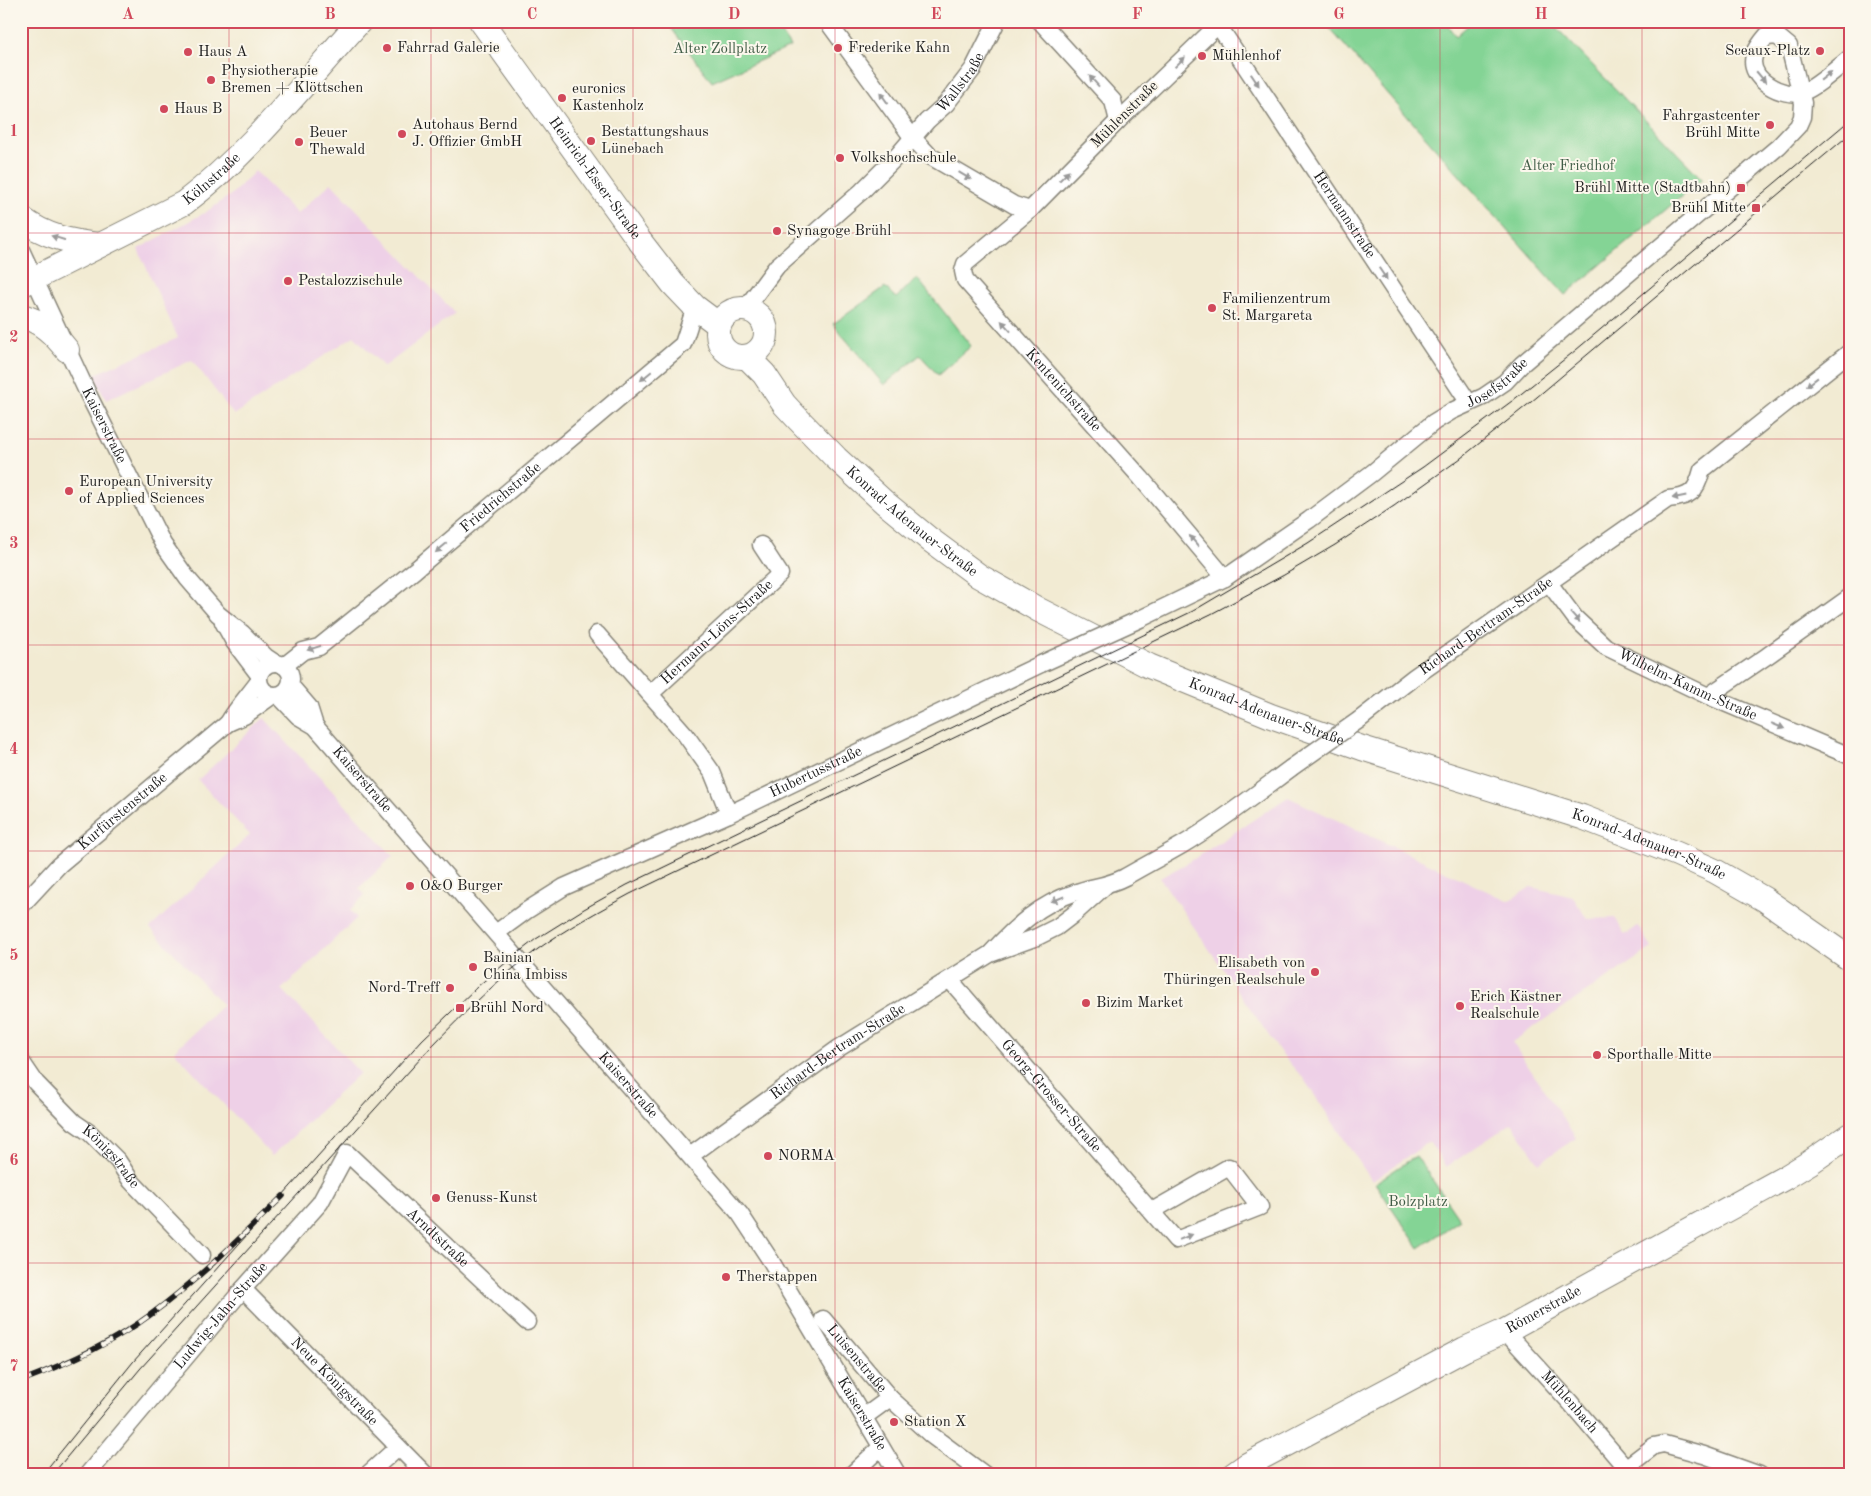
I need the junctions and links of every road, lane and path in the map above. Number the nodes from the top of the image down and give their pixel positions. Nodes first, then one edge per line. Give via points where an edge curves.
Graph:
1 (360, 21) edge
2 (481, 21) edge
3 (827, 21) edge
4 (997, 21) edge
5 (1040, 21) edge
6 (1779, 21) edge
7 (1220, 23) edge
8 (1767, 37) junction
9 (1850, 58) edge
10 (1801, 93) junction
11 (1118, 121) junction
12 (912, 137) junction
13 (1030, 210) junction
14 (21, 218) edge
15 (100, 246) junction
16 (21, 250) edge
17 (28, 282) edge
18 (695, 307) junction
19 (745, 309) junction
20 (21, 316) edge
21 (719, 325) junction
22 (67, 350) junction
23 (1850, 352) edge
24 (747, 357) junction
25 (1469, 403) junction
26 (761, 545) dead end
27 (1225, 578) junction
28 (1549, 583) junction
29 (1850, 597) edge
30 (218, 614) junction
31 (1140, 619) joint
32 (597, 634) dead end
33 (279, 665) junction
34 (259, 678) junction
35 (280, 691) junction
36 (650, 694) junction
37 (1708, 696) junction
38 (228, 723) junction
39 (1850, 756) edge
40 (729, 814) junction
41 (1105, 886) junction
42 (21, 906) edge
43 (496, 933) junction
44 (990, 954) junction
45 (1850, 959) edge
46 (950, 980) junction
47 (21, 1061) edge
48 (1850, 1135) edge
49 (347, 1153) joint
50 (690, 1156) junction
51 (1152, 1211) junction
52 (202, 1255) dead end
53 (243, 1289) junction
54 (824, 1319) dead end
55 (527, 1322) dead end
56 (1505, 1331) junction
57 (890, 1398) junction
58 (864, 1417) junction
59 (398, 1447) junction
60 (881, 1447) junction
61 (1624, 1472) edge
62 (87, 1475) edge
63 (367, 1475) edge
64 (426, 1475) edge
65 (850, 1475) edge
66 (898, 1475) edge
67 (985, 1475) edge
68 (1233, 1475) edge
69 (1760, 1475) edge

1 - 15 main road, Kölnstraße via 243,150 200,191 184,203
2 - 18 main road, Heinrich-Esser-Straße via 639,240
12 -> 3 street
4 - 12 street, Wallstraße via 973,69 946,104
11 -> 5 street via 1113,101
6 - 8 street
11 -> 7 street, Mühlenstraße
7 -> 25 street, Hermannstraße
8 - 10 street, Josefstraße via 1778,36 1789,46
8 -> 10 street via 1754,55 1754,69 1768,85 1790,93
10 -> 9 street
10 - 25 street, Josefstraße via 1802,117 1779,146 1522,364 1505,382
13 -> 11 street, Mühlenstraße
12 -> 13 street via 930,156
12 - 19 street, Wallstraße via 862,191 777,266
27 -> 13 street, Kentenichstraße via 965,280 965,264
15 -> 14 main road via 49,235
15 - 17 main road, Kölnstraße
16 - 17 street, Kaiserstraße
17 - 22 street, Kaiserstraße
18 - 21 main road, Heinrich-Esser-Straße
18 -> 33 street, Friedrichstraße via 683,344 319,647 303,651
19 - 21 main road via 725,315
19 - 24 main road via 760,316 766,331 762,347
20 - 22 main road via 48,329
21 - 24 main road via 718,338 724,350 733,356
22 - 30 street, Kaiserstraße via 163,544
23 -> 28 street, Richard-Bertram-Straße via 1702,470 1698,486 1692,493 1681,498 1668,498
24 - 45 main road, Konrad-Adenauer-Straße via 764,374 784,404 884,502 979,576 1039,610 1149,666 1272,716 1582,818 1715,870 1764,899
25 - 27 street, Josefstraße via 1434,422 1310,520
26 - 36 street, Hermann-Löns-Straße via 780,574
27 - 31 street, Josefstraße
28 -> 37 street, Wilhelm-Kamm-Straße via 1575,618 1606,647
28 - 41 street, Richard-Bertram-Straße, bridge via 1183,844
29 - 37 street
30 - 33 street, Kaiserstraße
30 - 34 street, Kaiserstraße
31 - 40 street, Hubertusstraße, bridge
32 - 36 street, Hermann-Löns-Straße
33 - 34 street via 265,667
33 - 35 street via 290,674
34 - 35 street via 263,690
34 - 38 street, Kurfürstenstraße
35 - 38 street, Kurfürstenstraße
35 - 43 street, Kaiserstraße via 309,707 315,726
36 - 40 street, Hermann-Löns-Straße via 685,734 712,772
37 -> 39 street, Wilhelm-Kamm-Straße
38 - 42 street, Kurfürstenstraße via 59,865
40 - 43 street, Hubertusstraße via 564,887
41 - 44 street, Richard-Bertram-Straße via 1058,927
41 -> 44 street, Richard-Bertram-Straße via 1076,892 1048,903 1013,929
43 - 50 street, Kaiserstraße
44 - 46 street, Richard-Bertram-Straße
46 - 50 street, Richard-Bertram-Straße via 839,1048
46 - 51 street, Georg-Grosser-Straße
47 - 52 street, Königstraße via 36,1083 118,1161 131,1181
48 - 56 main road, Römerstraße via 1786,1177
49 - 53 street, Ludwig-Jahn-Straße via 320,1203
49 - 55 street, Arndtstraße
50 - 58 street, Kaiserstraße via 740,1214
51 -> 51 street, Georg-Grosser-Straße via 1176,1240 1260,1207 1229,1167
53 - 59 street, Neue Königstraße
53 - 62 street, Ludwig-Jahn-Straße
54 - 57 street, Luisenstraße
56 - 61 street, Mühlenbach
56 - 68 main road, Römerstraße via 1299,1437
57 - 58 street, Luisenstraße
57 - 67 street, Luisenstraße via 930,1435
58 - 60 street, Kaiserstraße
59 - 63 street
59 - 64 street, Neue Königstraße
60 - 65 street
60 - 66 street, Kaiserstraße
61 - 69 street via 1654,1446 1664,1444

